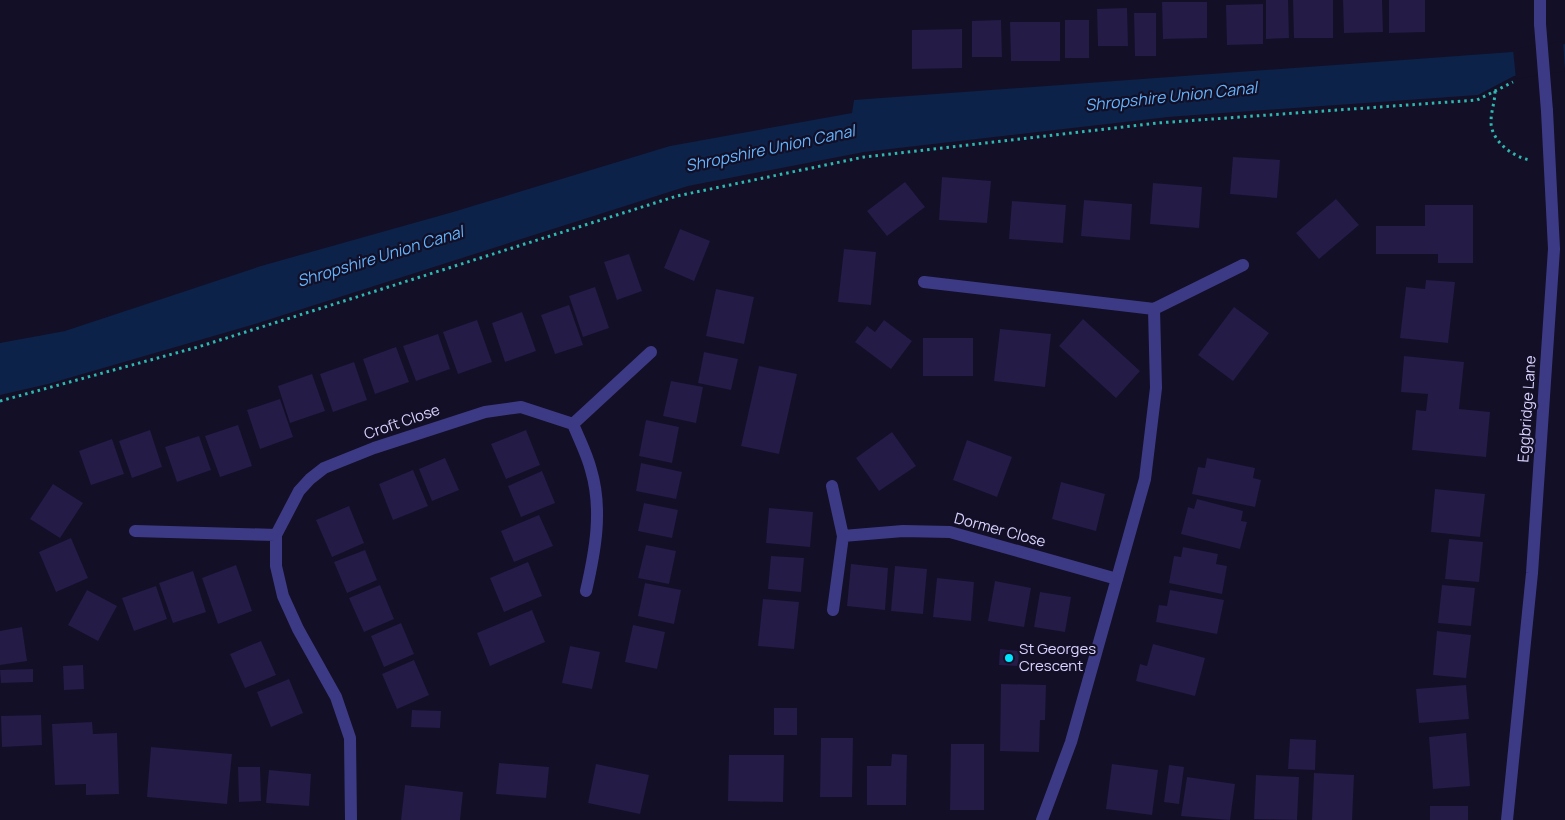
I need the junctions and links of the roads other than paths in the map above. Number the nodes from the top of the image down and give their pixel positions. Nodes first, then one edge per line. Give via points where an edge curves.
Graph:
1 (1540, 0) edge
2 (1243, 265) dead end
3 (924, 282) dead end
4 (1154, 309) junction
5 (651, 352) dead end
6 (573, 424) junction
7 (832, 486) dead end
8 (136, 531) dead end
9 (276, 535) junction
10 (843, 536) junction
11 (1118, 579) junction
12 (586, 591) dead end
13 (833, 610) dead end
14 (351, 820) edge
15 (1042, 820) edge
16 (1507, 820) edge

1 - 16 street, Eggbridge Lane, bridge via 1554,249 1532,573
2 - 4 street
3 - 4 street
4 - 11 street via 1156,388 1145,479
5 - 6 street
6 - 9 street, Croft Close via 521,407 485,412 374,448 324,468 310,479 299,491
6 - 12 street via 592,470 598,512 594,556
7 - 10 street
8 - 9 street
9 - 14 street, Croft Close via 276,566 283,596 336,697 350,738
10 - 11 street, Dormer Close via 903,531 950,532
10 - 13 street
11 - 15 street via 1071,742

